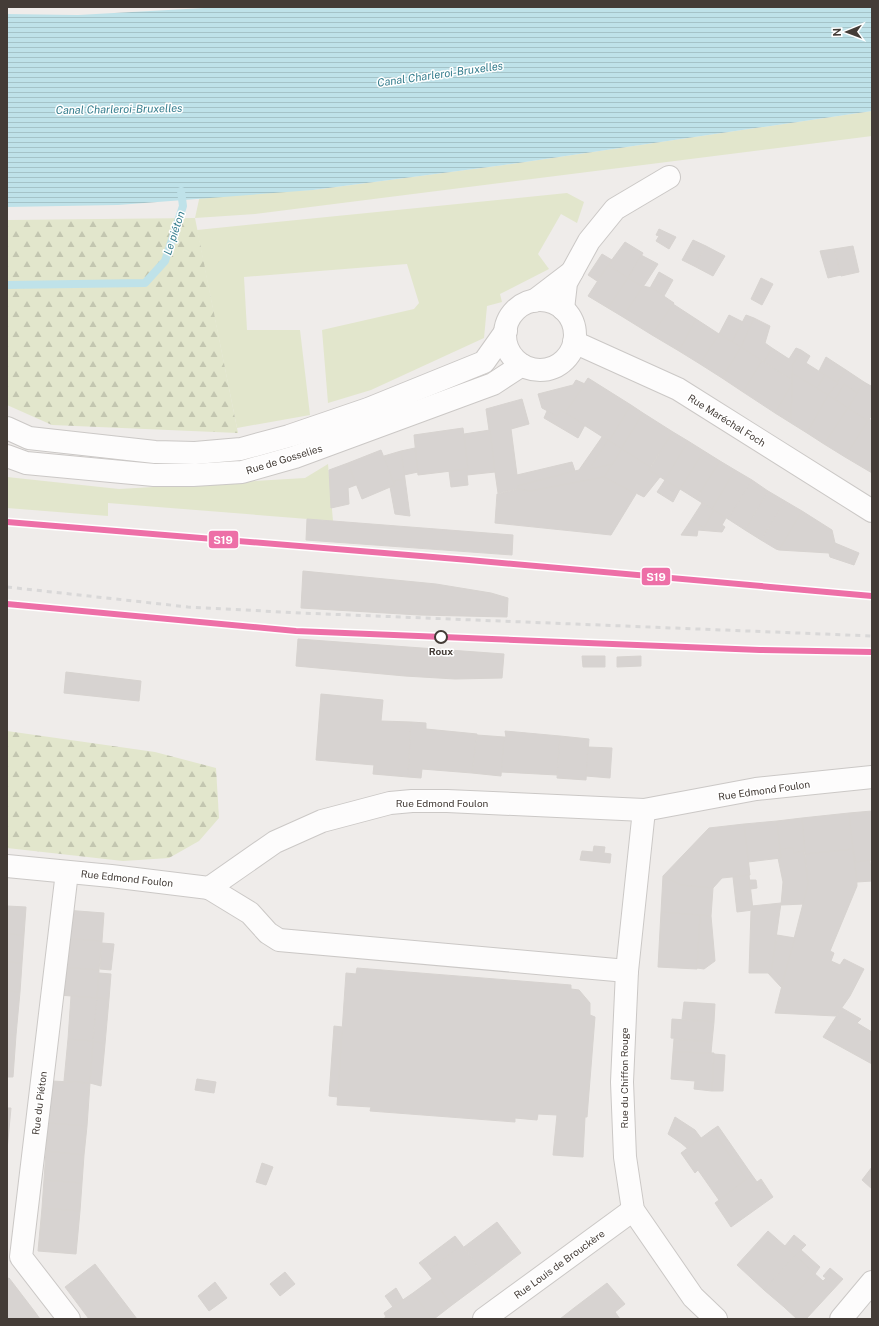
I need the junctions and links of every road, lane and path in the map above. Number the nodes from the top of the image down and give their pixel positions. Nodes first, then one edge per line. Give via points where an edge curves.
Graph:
1 (669, 177) dead end
2 (572, 272) junction
3 (534, 301) junction
4 (563, 309) junction
5 (506, 331) junction
6 (574, 342) junction
7 (522, 365) junction
8 (7, 428) edge
9 (7, 456) edge
10 (872, 511) edge
11 (872, 777) edge
12 (644, 810) junction
13 (7, 866) edge
14 (67, 872) junction
15 (209, 888) junction
16 (627, 971) junction
17 (633, 1210) junction
18 (872, 1282) edge
19 (69, 1319) edge
20 (484, 1319) edge
21 (716, 1319) edge
22 (842, 1319) edge

1 - 2 street via 614,209 589,241
2 - 3 street
2 - 4 street via 566,283
3 - 4 street via 545,300
3 - 5 street via 515,311
4 - 6 street via 573,324
5 - 7 street via 509,350 514,359
5 - 8 street, Rue de Gosselies via 484,362 368,410 241,450 195,454 156,452 29,438
6 - 7 street via 564,361 554,367 544,370
6 - 10 street, Rue Maréchal Foch via 678,389
7 - 9 street, Rue de Gosselies via 493,384 295,457 242,472 154,475 26,463
11 - 12 street, Rue Edmond Foulon via 756,789
12 - 15 street, Rue Edmond Foulon via 447,801 390,803 322,821 275,842
12 - 16 street, Rue du Chiffon Rouge
13 - 14 street, Rue Edmond Foulon
14 - 15 street, Rue Edmond Foulon
14 - 19 street, Rue du Piéton via 21,1257
15 - 16 street via 250,913 278,940
16 - 17 street, Rue du Chiffon Rouge via 622,1082 625,1157
17 - 20 street, Rue Louis de Brouckère
17 - 21 street, Rue du Chiffon Rouge via 693,1297
18 - 22 street

